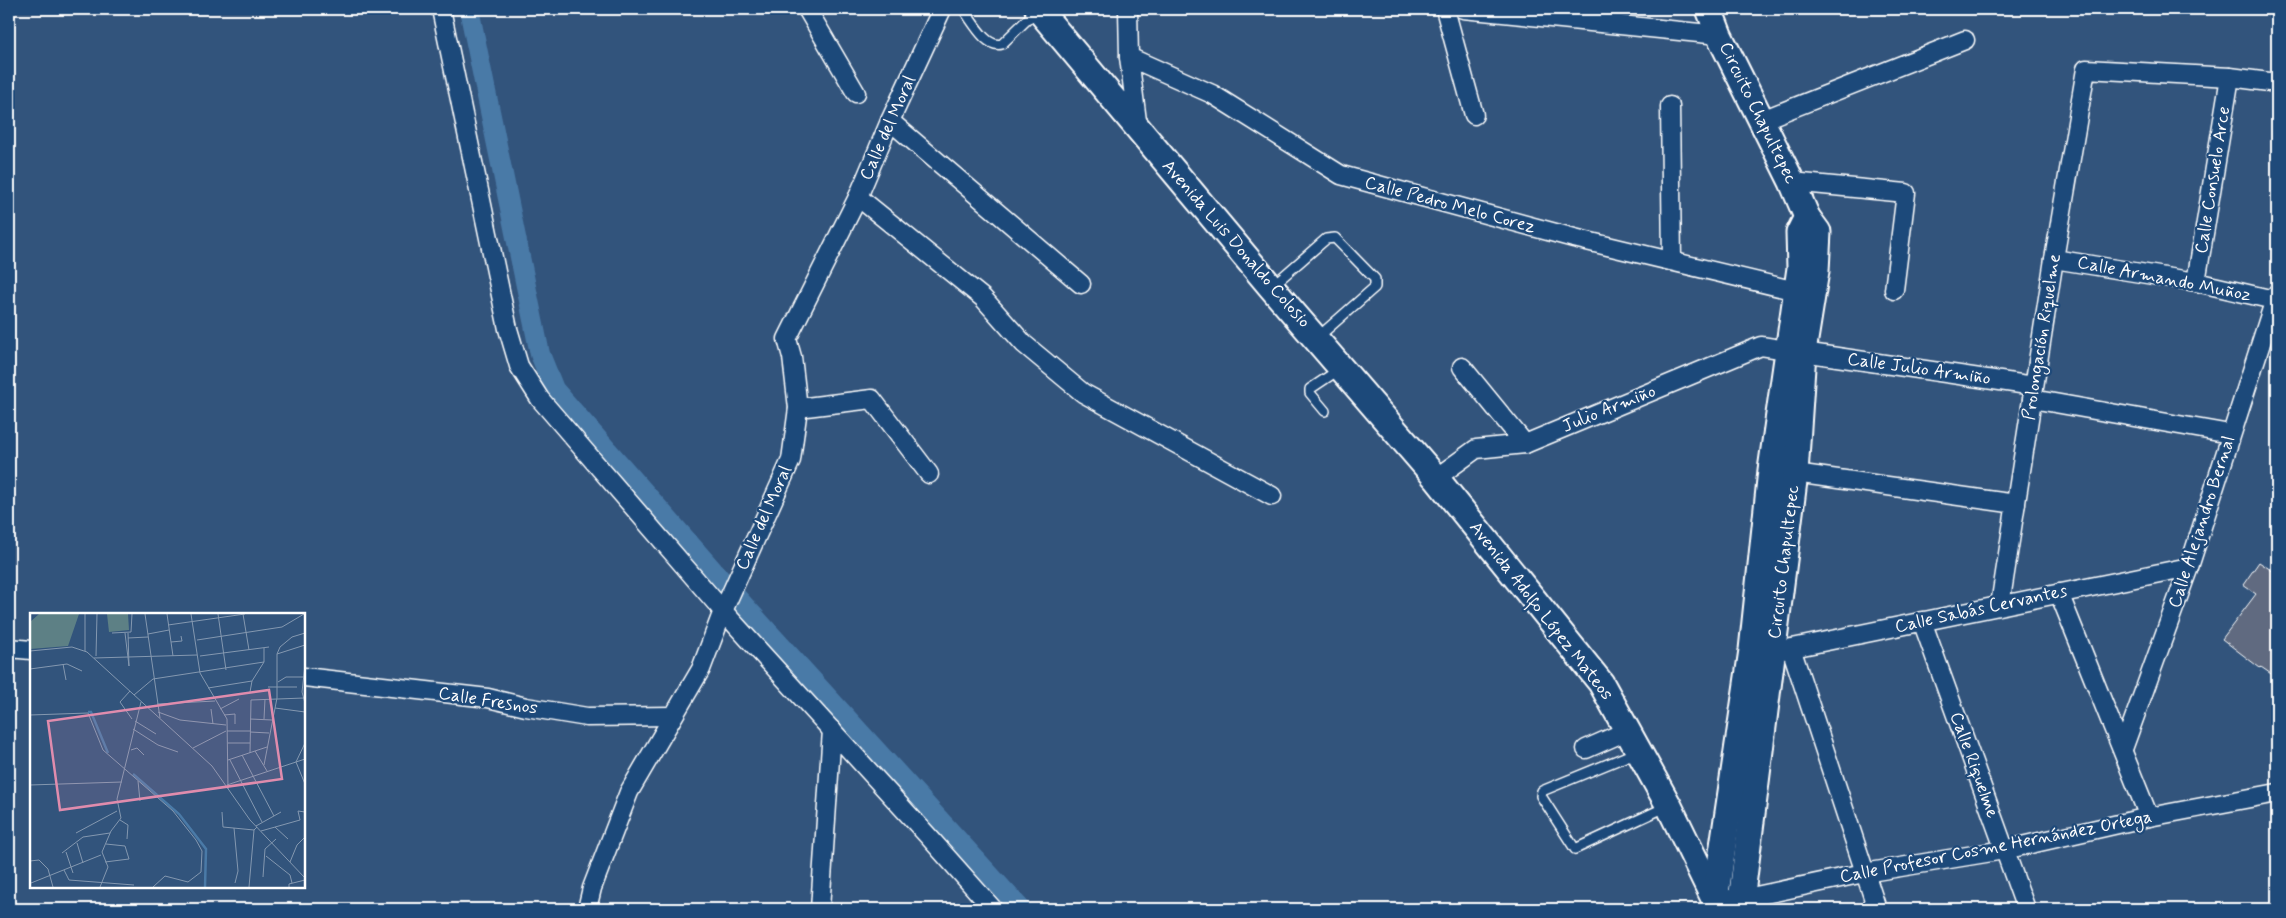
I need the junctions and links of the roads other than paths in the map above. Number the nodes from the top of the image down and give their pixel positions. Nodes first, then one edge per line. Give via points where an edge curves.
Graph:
1 (441, 9) edge
2 (807, 9) edge
3 (942, 9) edge
4 (963, 9) edge
5 (1038, 9) edge
6 (1128, 9) edge
7 (1445, 9) edge
8 (1463, 9) edge
9 (1708, 9) edge
10 (1719, 35) junction
11 (1965, 40) dead end
12 (1129, 57) junction
13 (2230, 77) junction
14 (2277, 82) edge
15 (856, 93) dead end
16 (1670, 106) dead end
17 (1474, 115) dead end
18 (1762, 120) junction
19 (887, 127) junction
20 (1138, 129) junction
21 (1792, 182) junction
22 (861, 190) junction
23 (1807, 217) junction
24 (2054, 259) junction
25 (1672, 261) junction
26 (2196, 282) junction
27 (1081, 284) dead end
28 (1271, 287) junction
29 (1894, 290) dead end
30 (1796, 291) junction
31 (2276, 296) edge
32 (1317, 338) junction
33 (1795, 351) junction
34 (1462, 367) dead end
35 (1342, 368) junction
36 (2033, 392) junction
37 (798, 408) junction
38 (1325, 411) dead end
39 (2230, 434) junction
40 (1525, 444) junction
41 (1795, 473) junction
42 (930, 474) dead end
43 (1436, 478) junction
44 (1272, 496) dead end
45 (2016, 504) junction
46 (2189, 567) junction
47 (2058, 593) junction
48 (2000, 605) junction
49 (725, 607) junction
50 (1922, 621) junction
51 (9, 648) edge
52 (30, 650) edge
53 (1782, 650) junction
54 (305, 677) edge
55 (673, 716) junction
56 (832, 730) junction
57 (1634, 741) junction
58 (1586, 749) dead end
59 (2123, 749) junction
60 (2277, 793) edge
61 (1669, 806) junction
62 (2149, 817) junction
63 (2004, 850) junction
64 (1864, 872) junction
65 (1717, 904) edge
66 (1741, 904) edge
67 (988, 907) edge
68 (587, 909) edge
69 (820, 909) edge
70 (1877, 909) edge
71 (2026, 909) edge

1 - 49 street via 508,329 519,366 540,399
2 - 15 street
3 - 19 street, Calle del Moral
4 - 5 lane via 988,42 997,45 1002,44
5 - 20 main road, Avenida Luis Donaldo Colosio
6 - 12 street
7 - 17 street
8 - 10 street
9 - 10 main road, Circuito Chapultepec
10 - 18 main road, Circuito Chapultepec
11 - 18 street
12 - 20 street
12 - 25 street, Calle Pedro Melo Corez via 1212,94 1341,175
13 - 14 street
13 - 24 street, Prolongación Riquelme via 2086,69
13 - 26 street, Calle Consuelo Arce
16 - 25 street
18 - 21 main road, Circuito Chapultepec
19 - 22 street, Calle del Moral
19 - 27 street
20 - 28 main road, Avenida Luis Donaldo Colosio
21 - 23 main road, Circuito Chapultepec
21 - 29 street via 1906,193
22 - 37 street, Calle del Moral via 787,339
22 - 44 street via 983,298 1024,344 1083,393
23 - 30 main road, Circuito Chapultepec via 1799,233
23 - 33 main road, Circuito Chapultepec via 1818,232 1818,258
24 - 26 street, Calle Armando Muñoz
24 - 36 street, Prolongación Riquelme
25 - 30 street, Calle Pedro Melo Corez
26 - 31 street, Calle Armando Muñoz
28 - 32 main road, Avenida Luis Donaldo Colosio
28 - 32 lane via 1331,238 1335,238 1375,279 1375,287
30 - 33 main road, Circuito Chapultepec
31 - 39 street, Calle Alejandro Bernal
32 - 35 main road, Avenida Luis Donaldo Colosio
33 - 36 street, Calle Julio Armiño
33 - 40 street, Julio Armiño via 1761,346
33 - 41 main road, Circuito Chapultepec
33 - 65 main road, Circuito Chapultepec via 1771,470 1752,650
34 - 40 street
35 - 38 lane via 1310,389
35 - 43 main road, Avenida Luis Donaldo Colosio
36 - 39 street, Calle Julio Armiño
36 - 45 street, Prolongación Riquelme
37 - 42 street via 872,399
37 - 49 street, Calle del Moral via 790,460
39 - 46 street, Calle Alejandro Bernal
40 - 43 street, Julio Armiño via 1476,449
41 - 45 street
41 - 53 main road, Circuito Chapultepec
43 - 57 main road, Avenida Adolfo López Mateos via 1601,683
45 - 48 street, Prolongación Riquelme
46 - 47 street, Calle Sabás Cervantes
46 - 59 street, Calle Alejandro Bernal
47 - 48 street, Calle Sabás Cervantes
47 - 59 street
48 - 50 street, Calle Sabás Cervantes
49 - 55 street, Calle del Moral via 701,669
49 - 56 street
50 - 53 street, Calle Sabás Cervantes
50 - 63 street, Calle Riquelme
51 - 52 street
53 - 64 street
53 - 66 main road, Circuito Chapultepec
54 - 55 street, Calle Fresnos via 488,698 526,708 586,717
55 - 68 street, Calle del Moral via 629,792
56 - 67 street
56 - 69 street
57 - 58 street
57 - 61 main road, Avenida Adolfo López Mateos
57 - 61 lane via 1542,791 1542,796 1575,849
59 - 62 street
60 - 62 street, Calle Profesor Cosme Hernández Ortega
61 - 65 main road, Avenida Adolfo López Mateos
62 - 63 street, Calle Profesor Cosme Hernández Ortega
63 - 64 street, Calle Profesor Cosme Hernández Ortega
63 - 71 street, Calle Riquelme
64 - 66 street, Calle Profesor Cosme Hernández Ortega
64 - 70 street
65 - 66 street, Calle Profesor Cosme Hernández Ortega

